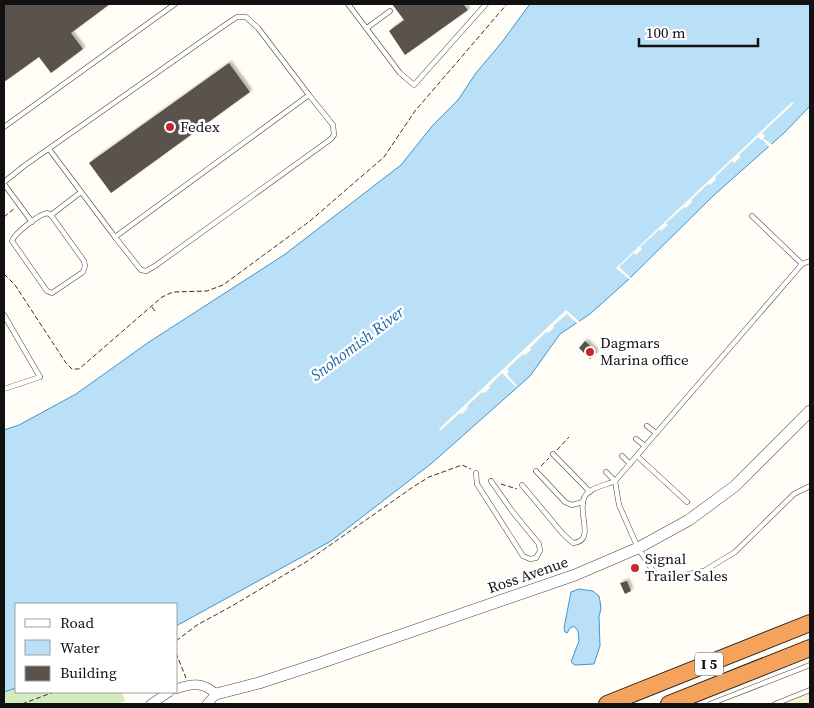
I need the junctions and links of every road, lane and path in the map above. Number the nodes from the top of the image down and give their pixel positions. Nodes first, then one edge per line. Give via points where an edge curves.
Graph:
1 (173, 4) edge
2 (356, 4) edge
3 (507, 4) edge
4 (483, 5) edge
5 (350, 6) edge
6 (390, 11) dead end
7 (367, 28) junction
8 (309, 94) junction
9 (4, 126) edge
10 (49, 149) junction
11 (4, 183) edge
12 (81, 192) junction
13 (20, 205) junction
14 (51, 215) junction
15 (752, 216) dead end
16 (4, 217) edge
17 (32, 222) junction
18 (115, 237) junction
19 (810, 261) edge
20 (802, 264) junction
21 (4, 274) edge
22 (151, 306) junction
23 (155, 311) dead end
24 (4, 315) edge
25 (4, 390) edge
26 (810, 411) edge
27 (648, 426) dead end
28 (656, 433) junction
29 (569, 437) dead end
30 (636, 439) dead end
31 (645, 446) junction
32 (553, 454) junction
33 (622, 456) dead end
34 (637, 456) junction
35 (630, 464) junction
36 (536, 470) joint
37 (606, 472) dead end
38 (476, 473) joint
39 (491, 481) joint
40 (615, 481) junction
41 (522, 485) joint
42 (810, 486) edge
43 (590, 492) junction
44 (583, 502) junction
45 (687, 502) dead end
46 (638, 548) junction
47 (810, 623) edge
48 (178, 639) edge
49 (810, 648) edge
50 (178, 658) edge
51 (810, 665) edge
52 (188, 685) junction
53 (178, 688) edge
54 (810, 690) edge
55 (51, 693) edge
56 (168, 693) edge
57 (216, 694) junction
58 (22, 704) edge
59 (151, 704) edge
60 (207, 704) edge
61 (607, 704) edge
62 (669, 704) edge
63 (710, 704) edge
64 (775, 704) edge

1 - 9 lane
2 - 5 lane
3 - 22 path via 415,111 384,157 343,194 222,285 207,291 173,292
4 - 7 lane via 414,86 400,73
5 - 7 lane
6 - 7 lane
8 - 10 lane via 258,28 246,17 237,17
8 - 18 lane
8 - 18 lane via 334,125 331,139 146,271 141,270
10 - 11 lane
10 - 12 lane
11 - 13 lane
12 - 14 lane
12 - 18 lane
13 - 16 path
13 - 17 lane
14 - 17 lane via 43,214
14 - 17 lane via 85,266 83,272 56,292 48,291 12,244 13,237
15 - 20 lane
19 - 20 lane
20 - 28 lane
21 - 22 path via 15,284 72,369 85,365
22 - 23 path
24 - 25 lane via 40,377
26 - 46 street, Ross Avenue via 734,486 689,520
27 - 28 lane
28 - 31 lane
29 - 32 path
30 - 31 lane
31 - 34 lane
32 - 36 path
32 - 43 lane
33 - 35 lane
34 - 35 lane
34 - 45 lane
35 - 40 lane
36 - 44 lane via 565,502
37 - 40 lane
38 - 39 lane via 477,484 523,556 536,558 540,551 538,544
38 - 48 path via 462,465 429,477 306,562 197,625
39 - 41 path via 518,489
40 - 43 lane
40 - 46 lane via 619,505
41 - 44 lane via 573,543 584,538 585,534
42 - 46 lane via 794,494 735,552 704,571 659,580
43 - 44 lane
46 - 57 street, Ross Avenue via 575,575 393,638
47 - 61 highway, I 5
49 - 62 highway, I 5
50 - 52 path
51 - 63 lane
52 - 53 street
52 - 57 street via 207,686
54 - 64 lane
55 - 58 path
56 - 59 street
57 - 60 street

